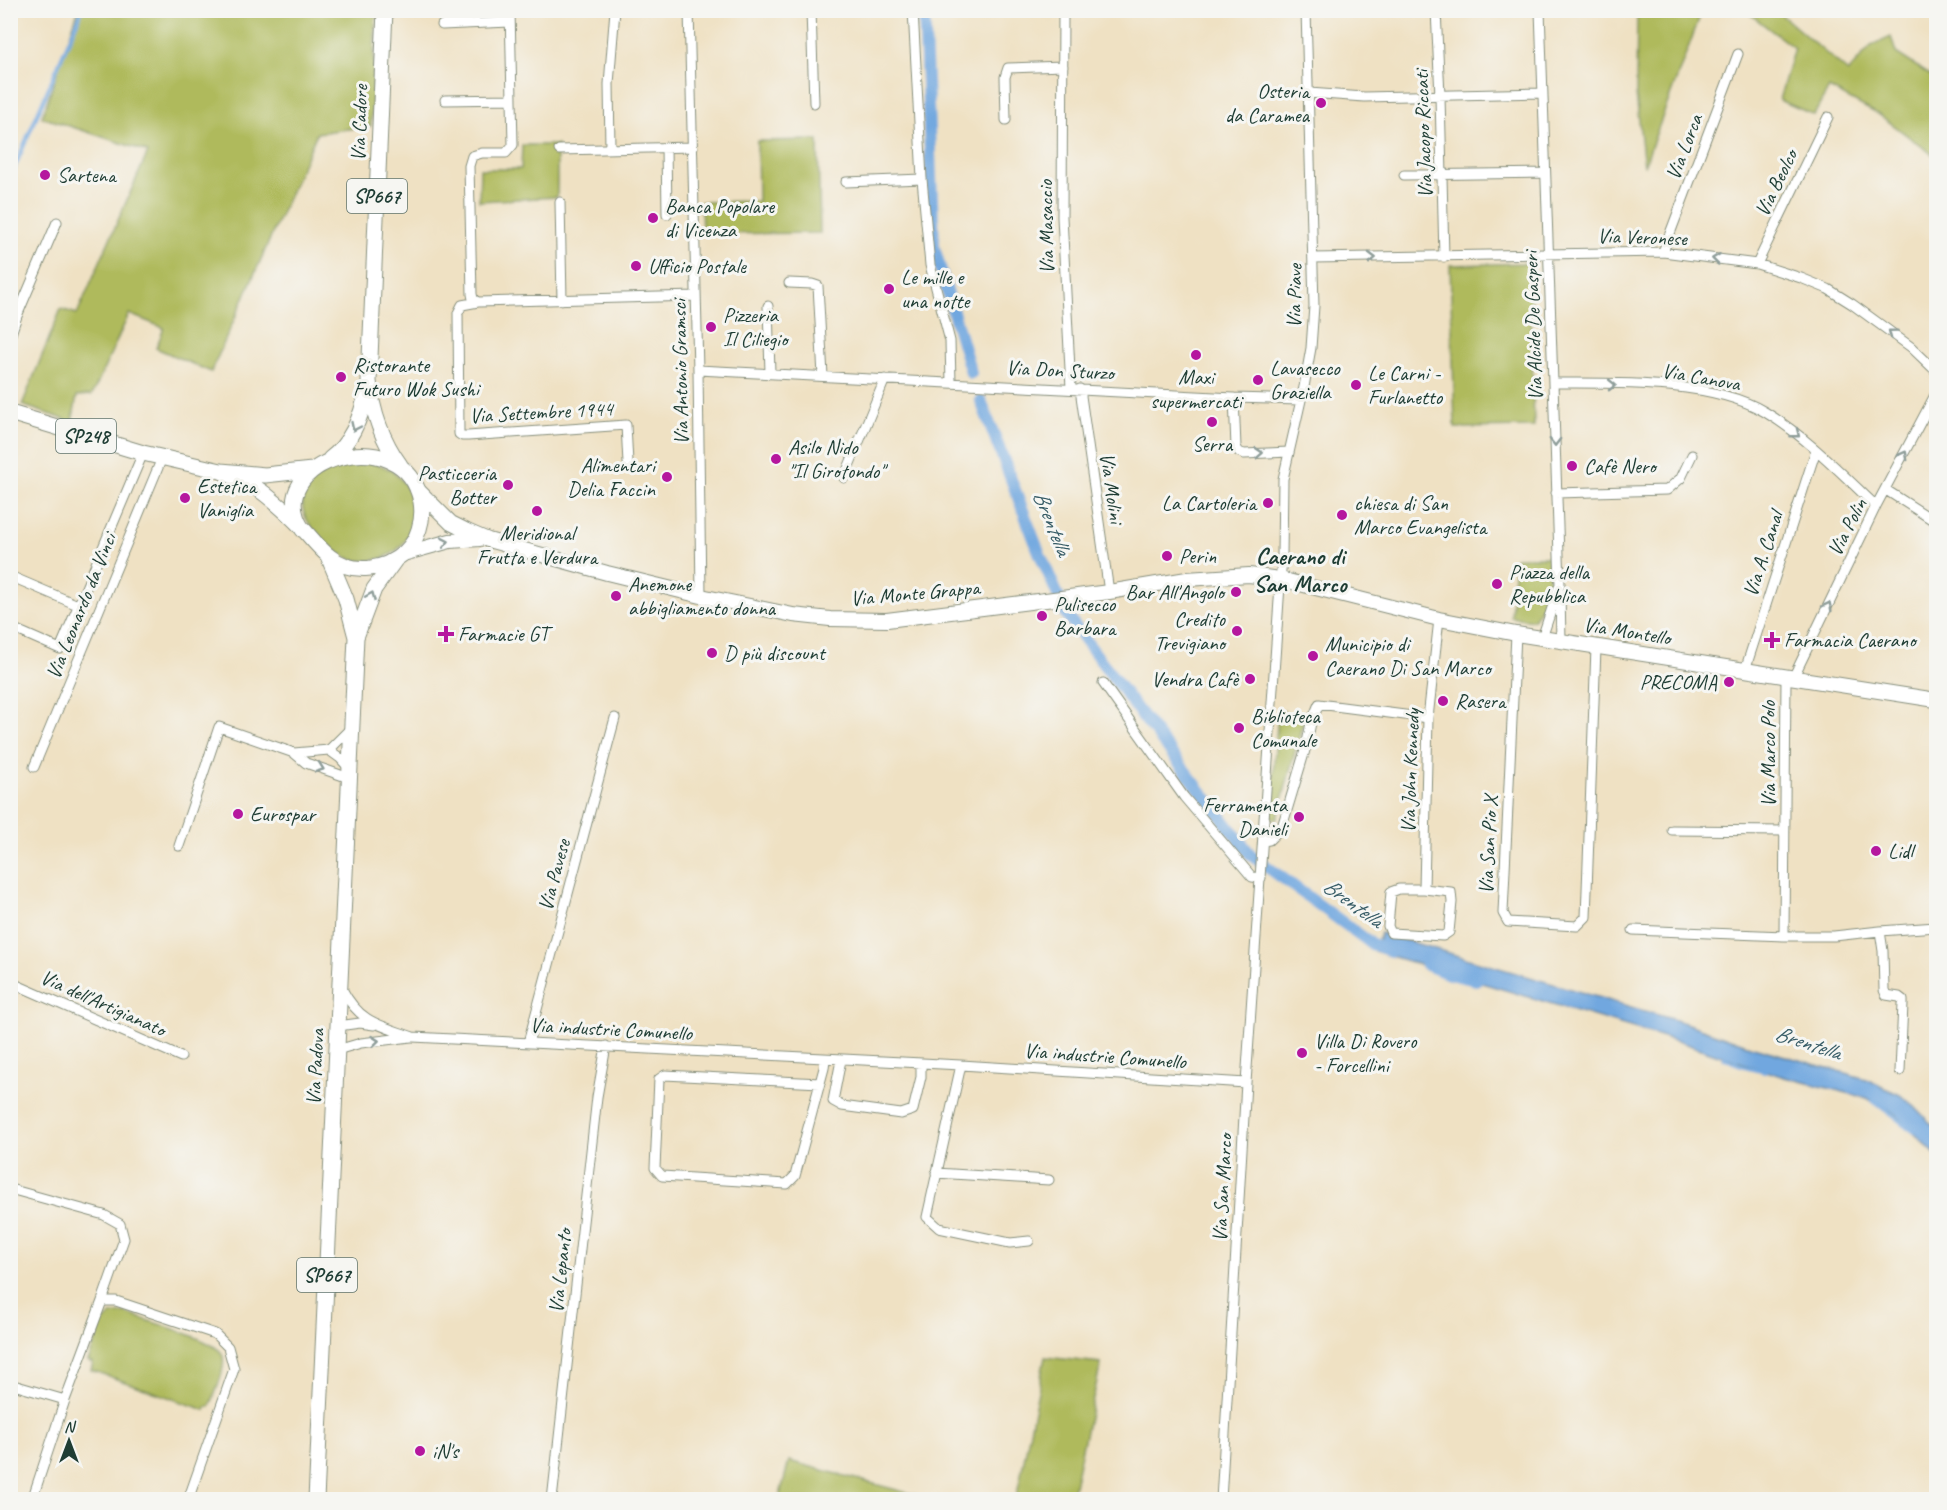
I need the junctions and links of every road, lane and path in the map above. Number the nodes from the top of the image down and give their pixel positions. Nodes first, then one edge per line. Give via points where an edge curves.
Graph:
1 (385, 10) edge
2 (510, 10) edge
3 (615, 10) edge
4 (689, 10) edge
5 (811, 10) edge
6 (913, 10) edge
7 (1063, 10) edge
8 (1306, 10) edge
9 (1436, 10) edge
10 (1540, 10) edge
11 (510, 22) junction
12 (442, 25) dead end
13 (1738, 54) dead end
14 (1063, 66) junction
15 (1309, 93) junction
16 (1543, 93) junction
17 (1440, 96) junction
18 (512, 99) junction
19 (445, 100) dead end
20 (813, 103) dead end
21 (1828, 117) dead end
22 (1006, 120) dead end
23 (666, 147) junction
24 (693, 147) junction
25 (610, 148) junction
26 (559, 150) dead end
27 (1544, 173) junction
28 (1443, 175) junction
29 (1404, 176) dead end
30 (922, 179) junction
31 (846, 182) dead end
32 (560, 202) dead end
33 (667, 214) dead end
34 (57, 222) dead end
35 (1663, 252) junction
36 (1548, 254) junction
37 (1444, 257) junction
38 (1313, 258) junction
39 (1757, 264) junction
40 (789, 283) dead end
41 (696, 296) junction
42 (562, 300) junction
43 (478, 302) junction
44 (768, 306) dead end
45 (10, 337) edge
46 (699, 370) junction
47 (1936, 371) edge
48 (770, 373) junction
49 (823, 376) junction
50 (885, 379) junction
51 (369, 381) junction
52 (951, 382) junction
53 (1553, 384) junction
54 (1075, 388) junction
55 (1936, 393) edge
56 (1233, 398) junction
57 (1300, 400) junction
58 (10, 413) edge
59 (1816, 450) junction
60 (1288, 452) junction
61 (143, 453) junction
62 (1692, 455) dead end
63 (162, 458) junction
64 (628, 463) dead end
65 (319, 466) junction
66 (402, 467) junction
67 (221, 471) junction
68 (844, 478) dead end
69 (417, 489) junction
70 (1886, 490) junction
71 (1556, 493) junction
72 (1876, 506) junction
73 (1936, 522) edge
74 (303, 530) junction
75 (488, 540) junction
76 (328, 556) junction
77 (399, 557) junction
78 (10, 576) edge
79 (1280, 579) junction
80 (1560, 584) junction
81 (1109, 592) junction
82 (701, 596) junction
83 (80, 606) junction
84 (1439, 619) junction
85 (10, 627) edge
86 (1516, 634) junction
87 (356, 637) junction
88 (1542, 638) junction
89 (1561, 641) junction
90 (1596, 648) junction
91 (1745, 670) junction
92 (1789, 677) junction
93 (1103, 683) dead end
94 (1936, 700) edge
95 (615, 718) dead end
96 (1428, 718) junction
97 (352, 727) junction
98 (329, 750) junction
99 (294, 753) junction
100 (34, 767) dead end
101 (349, 773) junction
102 (1672, 830) dead end
103 (1785, 831) junction
104 (1263, 843) junction
105 (179, 846) dead end
106 (1261, 872) junction
107 (1424, 889) junction
108 (1936, 927) edge
109 (1633, 930) dead end
110 (1880, 931) junction
111 (1784, 936) junction
112 (10, 982) edge
113 (340, 984) junction
114 (338, 1026) junction
115 (382, 1026) junction
116 (413, 1037) junction
117 (528, 1043) junction
118 (606, 1046) junction
119 (337, 1050) junction
120 (181, 1058) dead end
121 (825, 1059) junction
122 (841, 1060) junction
123 (921, 1063) junction
124 (961, 1065) junction
125 (1900, 1071) dead end
126 (820, 1083) junction
127 (1246, 1083) junction
128 (936, 1173) junction
129 (1049, 1180) dead end
130 (10, 1189) edge
131 (1029, 1241) dead end
132 (102, 1301) junction
133 (10, 1384) edge
134 (65, 1400) junction
135 (32, 1500) edge
136 (188, 1500) edge
137 (316, 1500) edge
138 (552, 1500) edge
139 (1221, 1500) edge

1 - 51 main road, Via Cadore / SP667
2 - 11 street
3 - 25 street via 609,84
4 - 24 street, Via Antonio Gramsci
5 - 20 street
6 - 30 street
7 - 14 street, Via Masaccio
8 - 15 street, Via Piave
9 - 17 street, Via Jacopo Riccati
10 - 16 street, Via Alcide De Gasperi
11 - 12 street
11 - 18 street
13 - 35 street, Via Lorca
14 - 22 street via 1008,68
14 - 54 street, Via Masaccio via 1062,217
15 - 17 street
15 - 38 street, Via Piave
16 - 17 street
16 - 27 street, Via Alcide De Gasperi
17 - 28 street, Via Jacopo Riccati
18 - 19 street
18 - 43 street via 510,150 477,154 472,156 469,166 472,294
21 - 39 street, Via Beolco
23 - 24 street
23 - 25 street
23 - 33 street
24 - 41 street, Via Antonio Gramsci
25 - 26 street
27 - 28 street
27 - 36 street, Via Alcide De Gasperi
28 - 29 street
28 - 37 street, Via Jacopo Riccati
30 - 31 street
30 - 52 street via 930,265 950,341
32 - 42 street
34 - 45 street
35 - 36 street, Via Veronese
39 -> 35 street, Via Veronese
36 - 37 street, Via Veronese
36 - 53 street, Via Alcide De Gasperi
38 -> 37 street, Via Veronese
38 - 57 street, Via Piave via 1311,348
47 -> 39 street, Via Veronese via 1911,347 1828,289
40 - 49 street via 818,286
41 - 42 street
41 - 46 street, Via Antonio Gramsci
42 - 43 street
43 - 64 street, Via Settembre 1944 via 462,304 458,313 459,434 626,425
44 - 48 street
46 - 48 street, Via Don Sturzo
46 - 82 street, Via Antonio Gramsci
48 - 49 street, Via Don Sturzo
49 - 50 street, Via Don Sturzo
50 - 52 street, Via Don Sturzo
50 - 68 street
51 -> 65 main road, Via Cadore / SP667 via 353,433 342,449
51 - 66 main road, Via Cadore / SP667 via 375,416
52 - 54 street, Via Don Sturzo
53 -> 59 street, Via Canova via 1662,387 1715,393 1763,411
53 -> 71 street, Via Alcide De Gasperi
54 - 56 street, Via Don Sturzo
54 - 81 street, Via Molini
70 -> 55 street, Via Polin
56 - 57 street, Via Don Sturzo
56 -> 60 street via 1239,452
57 - 60 street, Via Piave
58 - 61 main road, Via Monte Grappa / SP248
59 - 72 street, Via Canova
59 - 91 street, Via A. Canal
60 - 79 street, Via Piave via 1283,478
61 - 63 main road, Via Monte Grappa / SP248
61 - 83 street
62 - 71 street via 1681,478 1667,490
63 - 67 main road, Via Monte Grappa / SP248
63 - 100 street, Via Leonardo da Vinci
65 - 66 main road, Via Monte Grappa / SP248 via 368,454 387,458
65 - 67 main road, Via Monte Grappa / SP248 via 265,475
65 - 74 main road, Via Monte Grappa / SP248 via 302,479 294,498
66 - 69 main road, Via Monte Grappa / SP248
67 - 74 main road, Via Monte Grappa / SP248 via 264,494
69 - 75 main road, Via Monte Grappa / SP248 via 452,523
69 - 77 main road, Via Monte Grappa / SP248 via 421,522 412,545
70 - 72 street, Via Polin
70 - 73 street
71 - 80 street, Via Alcide De Gasperi
92 -> 72 street, Via Polin
74 - 76 main road, Via Monte Grappa / SP248
77 -> 75 main road, Via Monte Grappa / SP248 via 450,541
75 - 82 main road, Via Monte Grappa / SP248
76 - 77 main road, Via Monte Grappa / SP248 via 345,566 360,568 381,567
76 - 87 main road, Via Padova / SP667
87 -> 77 main road, Via Padova / SP667 via 374,589
78 - 83 street
79 - 81 main road, Via Monte Grappa / SP248 via 1221,576
79 - 84 main road, Via Montello / SP248
79 - 104 street, Via Piave
80 - 88 street, Via Alcide De Gasperi
80 - 89 street
81 - 82 main road, Via Monte Grappa / SP248 via 866,621 793,615
83 - 85 street via 60,649
84 - 86 main road, Via Montello / SP248
84 - 96 street, Via John Kennedy
86 - 88 main road, Via Montello / SP248
86 - 90 street, Via San Pio X via 1503,913 1508,922 1577,926 1586,917
87 - 97 main road, Via Padova / SP667
88 - 89 main road, Via Montello / SP248
89 - 90 main road, Via Montello / SP248
90 - 91 main road, Via Montello / SP248
91 - 92 main road, Via Montello / SP248
92 - 94 main road, Via Montello / SP248
92 - 103 street, Via Marco Polo
93 - 106 street via 1188,802 1252,877
95 - 117 street, Via Pavese
96 - 104 street via 1319,704 1282,827
96 - 107 street, Via John Kennedy
97 - 98 street
97 - 101 main road, Via Padova / SP667
98 - 99 street
98 - 101 street via 340,758
99 -> 101 street via 306,763
99 - 105 street via 219,727
101 - 113 main road, Via Padova / SP667
102 - 103 street, Via Marco Polo
103 - 111 street, Via Marco Polo
104 - 106 street, Via San Marco
106 - 127 street, Via San Marco
107 - 107 street via 1391,892 1391,933 1443,936 1449,932 1450,892
108 - 110 street
109 - 111 street
110 - 111 street
110 - 125 street via 1884,990 1904,1004
112 - 120 street, Via dell'Artigianato
113 - 114 main road, Via Padova / SP667
113 - 115 street via 362,1017
114 - 115 street
114 - 119 main road, Via Padova / SP667
115 - 116 street, Via industrie Comunello
116 - 117 street, Via industrie Comunello
119 -> 116 street
117 - 118 street, Via industrie Comunello
118 - 121 street, Via industrie Comunello
118 - 138 street, Via Lepanto
119 - 137 main road, Via Padova / SP667
121 - 122 street, Via industrie Comunello
121 - 126 street
122 - 123 street, Via industrie Comunello
122 - 123 street via 833,1101 842,1106 901,1114 913,1110
123 - 124 street, Via industrie Comunello
124 - 127 street, Via industrie Comunello
124 - 128 street
126 - 126 street via 795,1176 787,1184 662,1176 655,1168 659,1079 665,1075
127 - 139 street, Via San Marco
128 - 129 street
128 - 131 street via 927,1217 939,1228 1010,1243
130 - 132 street via 104,1215 120,1224 124,1239
132 - 134 street
132 - 136 street via 117,1301 214,1334 228,1347 234,1369
133 - 134 street
134 - 135 street

